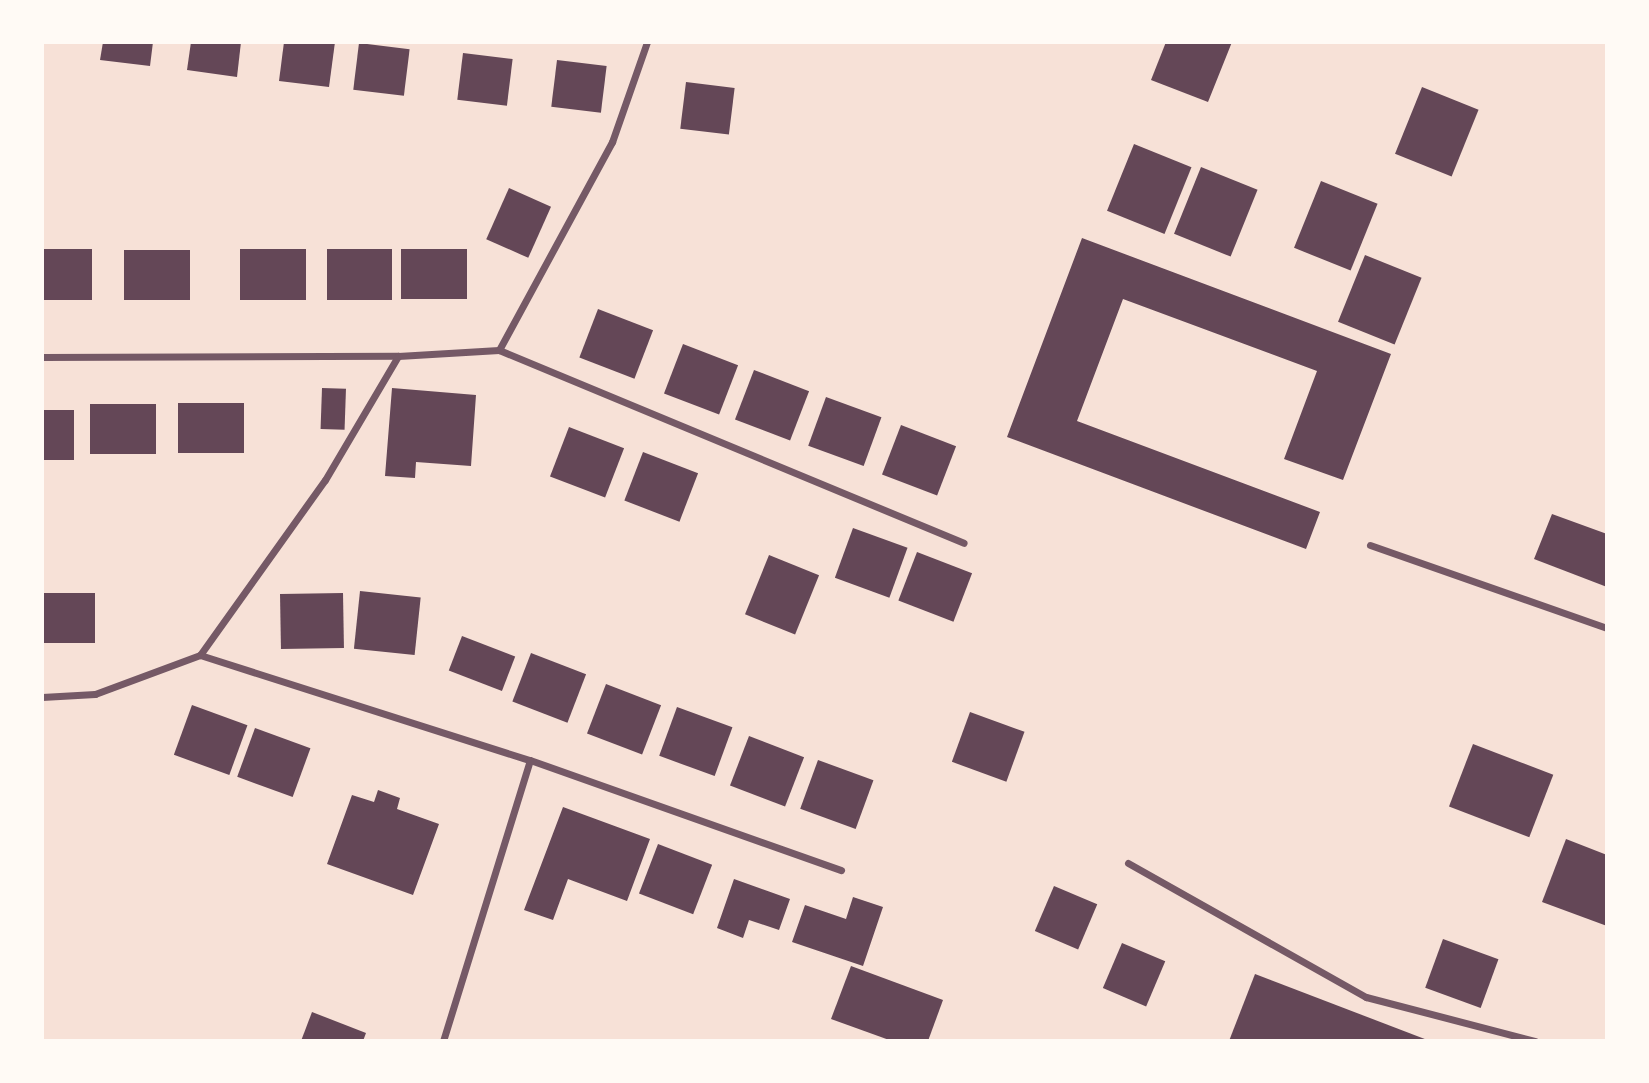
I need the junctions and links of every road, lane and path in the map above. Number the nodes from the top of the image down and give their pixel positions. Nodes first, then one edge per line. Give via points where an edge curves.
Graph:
1 (647, 42) edge
2 (499, 350) junction
3 (398, 356) junction
4 (42, 357) edge
5 (964, 543) dead end
6 (1370, 545) dead end
7 (1607, 628) edge
8 (200, 655) junction
9 (42, 697) edge
10 (530, 760) junction
11 (1128, 863) dead end
12 (841, 870) dead end
13 (443, 1041) edge
14 (1535, 1041) edge

1 - 2 street via 612,142
2 - 3 street
2 - 5 street
3 - 4 street
3 - 8 street via 326,480
6 - 7 street
8 - 9 street via 95,694
8 - 10 street
10 - 12 street
10 - 13 street
11 - 14 street via 1366,997

